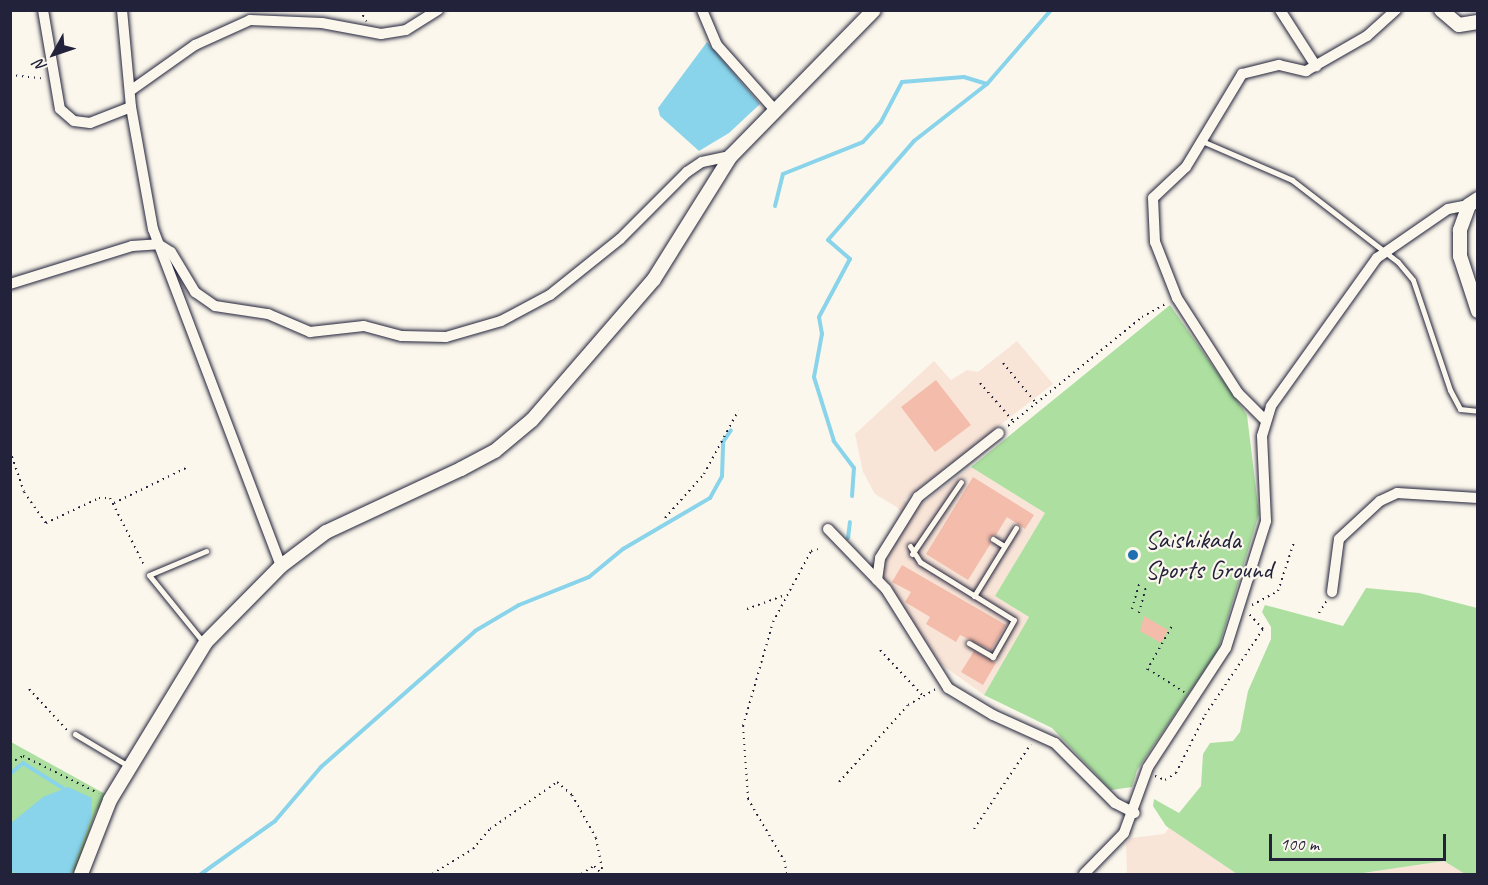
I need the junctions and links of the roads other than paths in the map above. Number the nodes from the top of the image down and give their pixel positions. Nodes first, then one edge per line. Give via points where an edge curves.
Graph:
1 (43, 10) edge
2 (122, 10) edge
3 (438, 10) edge
4 (702, 10) edge
5 (874, 10) edge
6 (1280, 10) edge
7 (1396, 10) edge
8 (1442, 10) edge
9 (1478, 21) edge
10 (1316, 66) junction
11 (130, 91) junction
12 (131, 107) junction
13 (774, 110) junction
14 (1203, 141) junction
15 (731, 156) junction
16 (1473, 202) edge
17 (158, 244) junction
18 (1385, 251) junction
19 (10, 284) edge
20 (1478, 311) edge
21 (1478, 411) edge
22 (1264, 419) junction
23 (999, 433) road end
24 (960, 482) dead end
25 (1478, 498) edge
26 (1016, 528) dead end
27 (828, 529) dead end
28 (993, 539) dead end
29 (910, 546) dead end
30 (1004, 546) junction
31 (206, 551) dead end
32 (912, 554) junction
33 (281, 566) junction
34 (878, 580) junction
35 (1332, 592) road end
36 (974, 596) junction
37 (969, 643) dead end
38 (205, 644) junction
39 (75, 734) road end
40 (130, 767) junction
41 (1135, 813) junction
42 (81, 874) edge
43 (1084, 874) edge

1 - 12 street via 60,109 74,121 90,123
2 - 11 street
3 - 11 street via 406,30 381,34 322,23 250,20 195,45
4 - 13 street via 717,45
5 - 13 street
6 - 10 street
7 - 10 street via 1367,36
8 - 9 street via 1459,25
10 - 14 street via 1306,71 1279,65 1242,74
11 - 12 street
12 - 17 street
13 - 15 street
14 - 18 lane via 1292,180
14 - 22 street via 1186,167 1156,192 1150,208 1155,242 1177,298 1238,393
15 - 17 street via 702,162 687,172 620,239 550,295 501,321 446,337 402,336 364,326 310,332 268,314 215,306 201,298 171,252
15 - 33 street via 654,279 532,420 495,451 326,532
16 - 18 street via 1448,209
16 - 20 street via 1460,230 1460,256
17 - 19 street via 132,246
17 - 33 street
18 - 21 lane via 1413,280 1460,409
18 - 22 street
22 - 41 street via 1266,521 1243,610 1226,648 1146,774
23 - 34 street via 918,497 880,558
24 - 32 lane
25 - 35 street via 1397,494 1380,501 1339,539
26 - 30 lane
27 - 34 street
28 - 30 lane
29 - 32 lane
30 - 36 lane
31 - 38 lane via 149,575
32 - 36 lane
33 - 38 street
34 - 41 street via 948,688 993,715 1055,743 1115,803
36 - 37 lane via 1014,624 993,657
38 - 40 street
39 - 40 lane
40 - 42 street via 96,831
41 - 43 street via 1118,840

